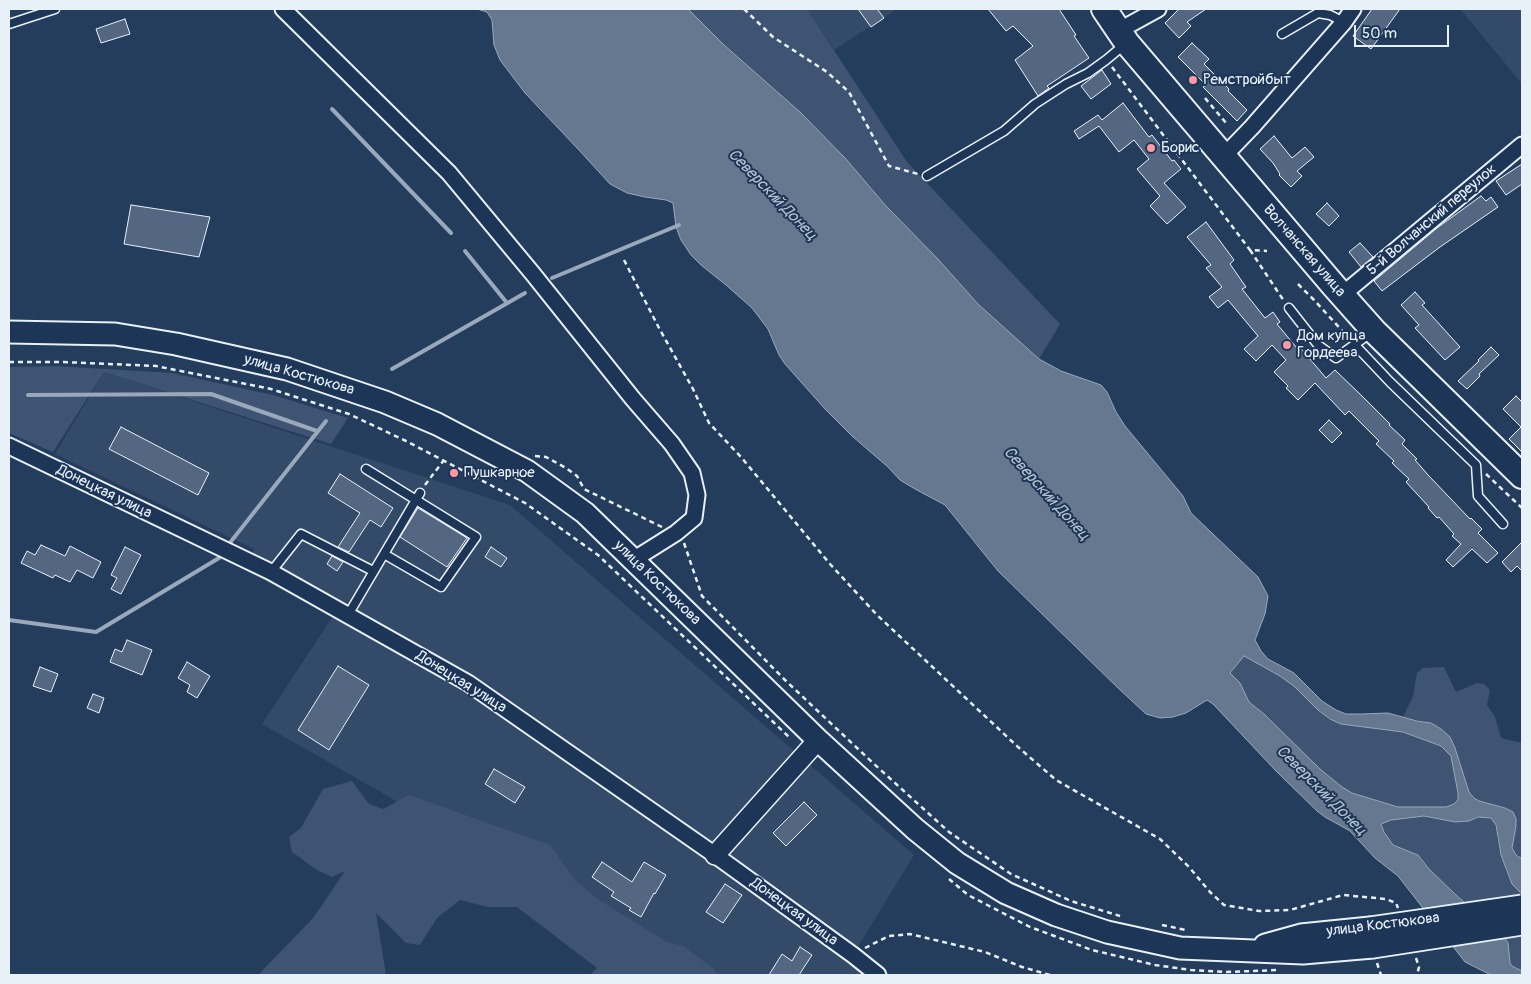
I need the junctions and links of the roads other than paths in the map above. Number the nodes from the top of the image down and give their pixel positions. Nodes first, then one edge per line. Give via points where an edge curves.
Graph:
1 (55, 9) edge
2 (284, 9) edge
3 (1104, 9) edge
4 (1158, 9) edge
5 (1353, 9) edge
6 (1344, 22) junction
7 (9, 24) edge
8 (1282, 34) dead end
9 (1122, 37) junction
10 (1522, 145) edge
11 (1223, 157) junction
12 (927, 176) road end
13 (1342, 295) junction
14 (1290, 308) road end
15 (1374, 331) junction
16 (9, 332) edge
17 (1355, 345) junction
18 (9, 446) edge
19 (366, 469) dead end
20 (1522, 476) edge
21 (418, 496) junction
22 (1503, 524) dead end
23 (384, 554) junction
24 (633, 560) junction
25 (373, 571) junction
26 (271, 572) junction
27 (348, 615) junction
28 (812, 746) junction
29 (715, 855) junction
30 (1522, 906) edge
31 (1522, 924) edge
32 (1373, 944) junction
33 (878, 975) edge

1 - 7 lane
2 - 24 street via 449,173 672,444 692,473 698,495 694,518
3 - 9 main road, Волчанская улица
4 - 9 street
5 - 6 street
6 - 8 lane via 1330,14 1318,13
6 - 11 street
9 - 11 main road, Волчанская улица
9 - 12 lane via 1106,60 1035,104 1004,131
10 - 13 street, 5-й Волчанский переулок
11 - 13 main road, Волчанская улица
13 - 15 main road, Волчанская улица
14 - 17 lane via 1318,345 1336,358
15 - 17 lane
15 - 20 main road, Волчанская улица
16 - 24 main road, улица Костюкова via 115,334 176,344 287,369 385,402 437,424 527,471 585,513
17 - 22 lane via 1476,465 1478,496
18 - 26 street, Донецкая улица
19 - 21 lane
21 - 23 lane
21 - 23 lane via 476,537 441,587
23 - 25 lane
24 - 28 main road, улица Костюкова
25 - 26 lane via 300,534
25 - 27 lane
26 - 27 street, Донецкая улица
27 - 29 street, Донецкая улица via 468,684
28 - 29 street
28 - 32 main road, улица Костюкова via 957,862 1006,893 1056,915 1107,932 1180,948 1245,951 1301,935
29 - 33 street, Донецкая улица
30 - 32 main road, улица Костюкова, bridge
31 - 32 main road, улица Костюкова, bridge

